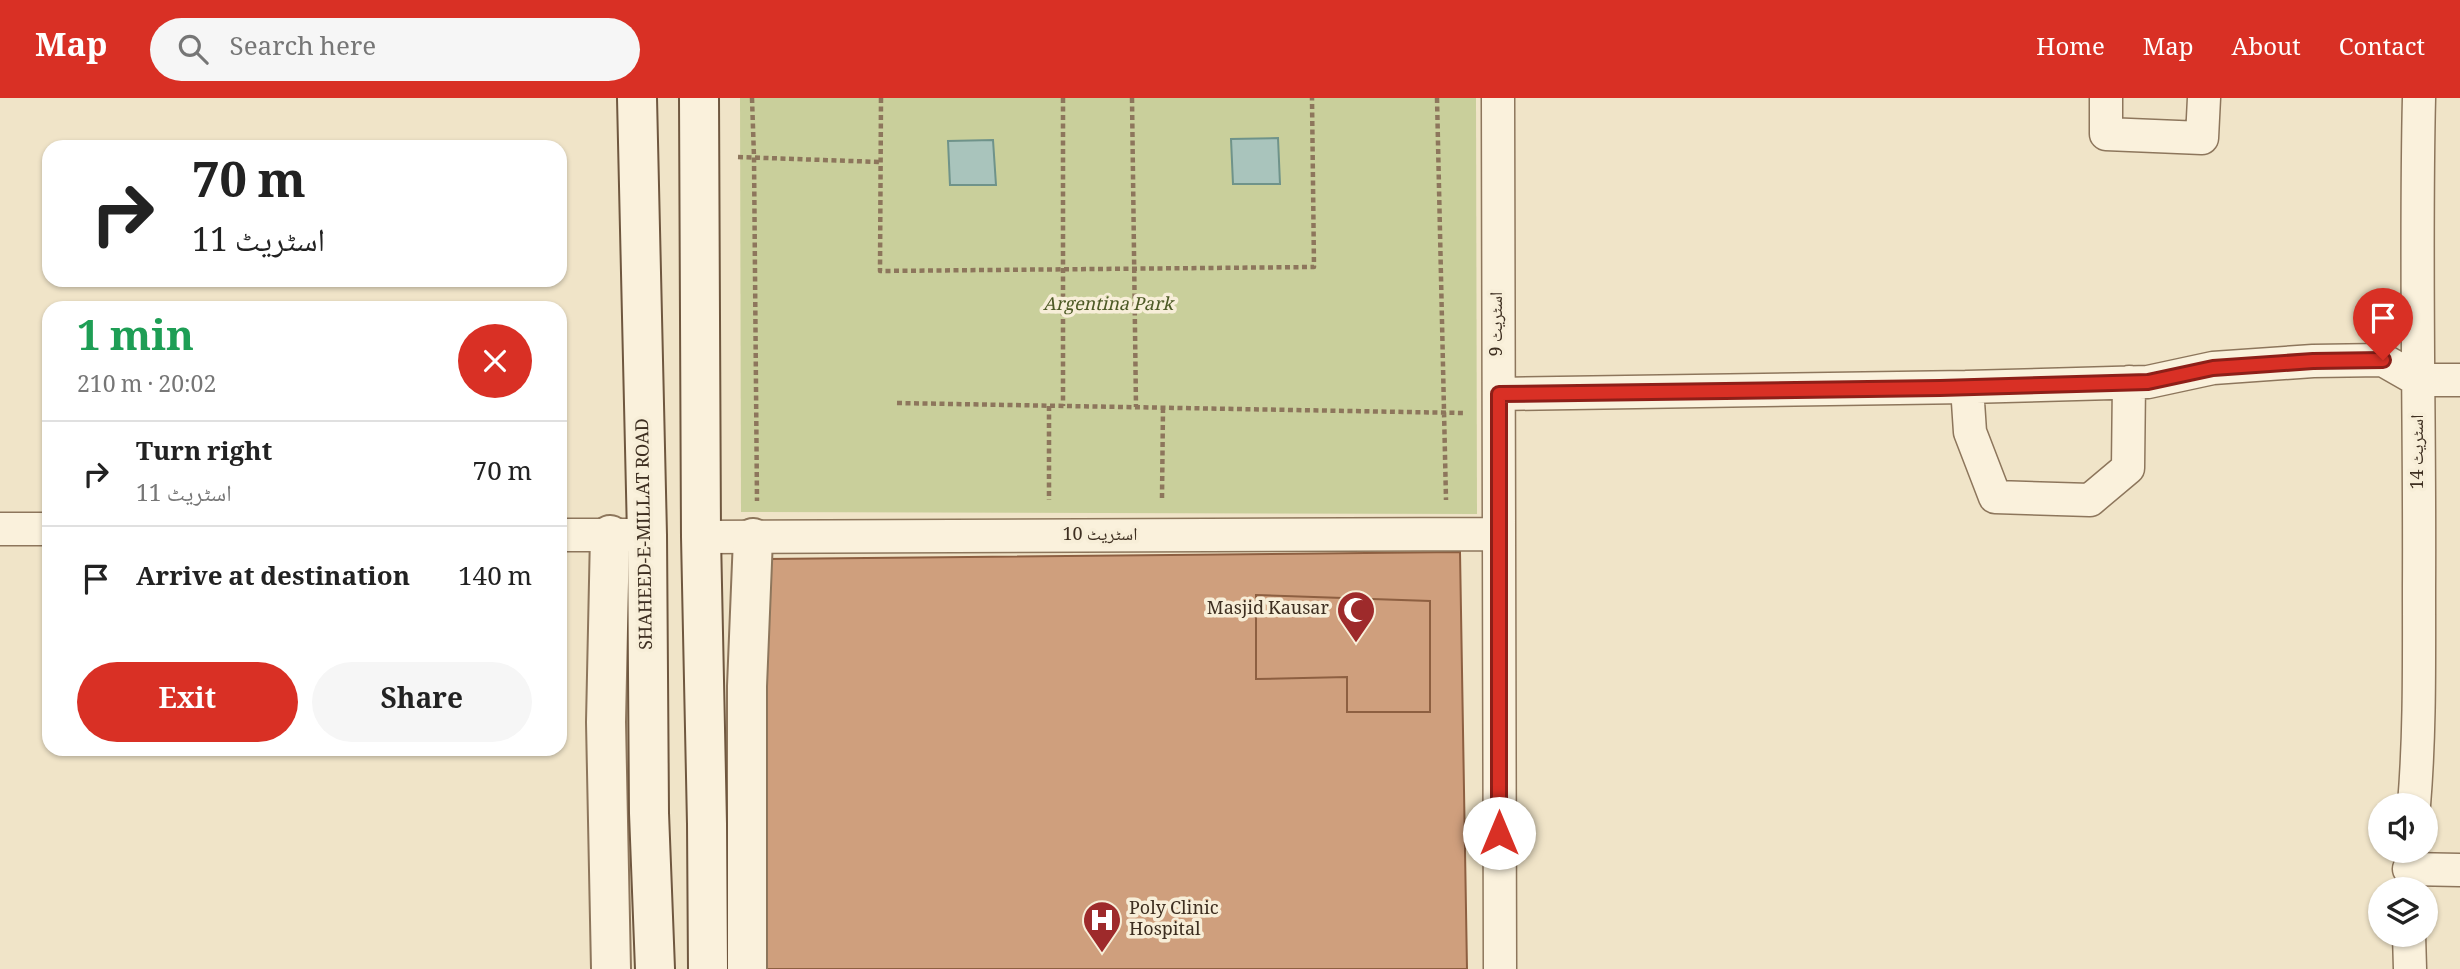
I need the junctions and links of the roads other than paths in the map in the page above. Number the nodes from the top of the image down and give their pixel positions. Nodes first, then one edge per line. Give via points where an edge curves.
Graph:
1 (637, 98) edge
2 (699, 98) edge
3 (1498, 98) edge
4 (2106, 98) edge
5 (2204, 98) edge
6 (2420, 98) edge
7 (2418, 380) junction
8 (2460, 380) edge
9 (2138, 382) junction
10 (1967, 387) junction
11 (1498, 403) junction
12 (755, 525) junction
13 (0, 529) edge
14 (42, 529) edge
15 (1499, 534) junction
16 (567, 535) edge
17 (629, 535) junction
18 (701, 537) junction
19 (2415, 793) edge
20 (2409, 869) edge
21 (2460, 870) edge
22 (2409, 947) edge
23 (611, 969) edge
24 (655, 969) edge
25 (708, 969) edge
26 (747, 969) edge
27 (1500, 969) edge
28 (2410, 969) edge

1 - 17 main road, SHAHEED-E-MILLAT ROAD
2 - 18 main road
3 - 11 street, اسٹریٹ 9
4 - 5 street via 2106,134 2202,138
6 - 7 street, اسٹریٹ 14
7 - 8 street
7 - 9 street via 2383,360 2213,368
7 - 19 street, اسٹریٹ 14
9 - 10 street
9 - 10 street via 2129,468 2090,500 1995,497 1970,432
10 - 11 street
11 - 15 street, اسٹریٹ 9
12 - 15 street, اسٹریٹ 10 via 1049,536
12 - 18 street, اسٹریٹ 10
12 - 26 main road via 747,686
13 - 14 street
15 - 27 street, اسٹریٹ 9
16 - 17 street
17 - 23 main road, SHAHEED-E-MILLAT ROAD via 606,722
17 - 24 main road, SHAHEED-E-MILLAT ROAD
18 - 25 main road
20 - 21 street
22 - 28 street

